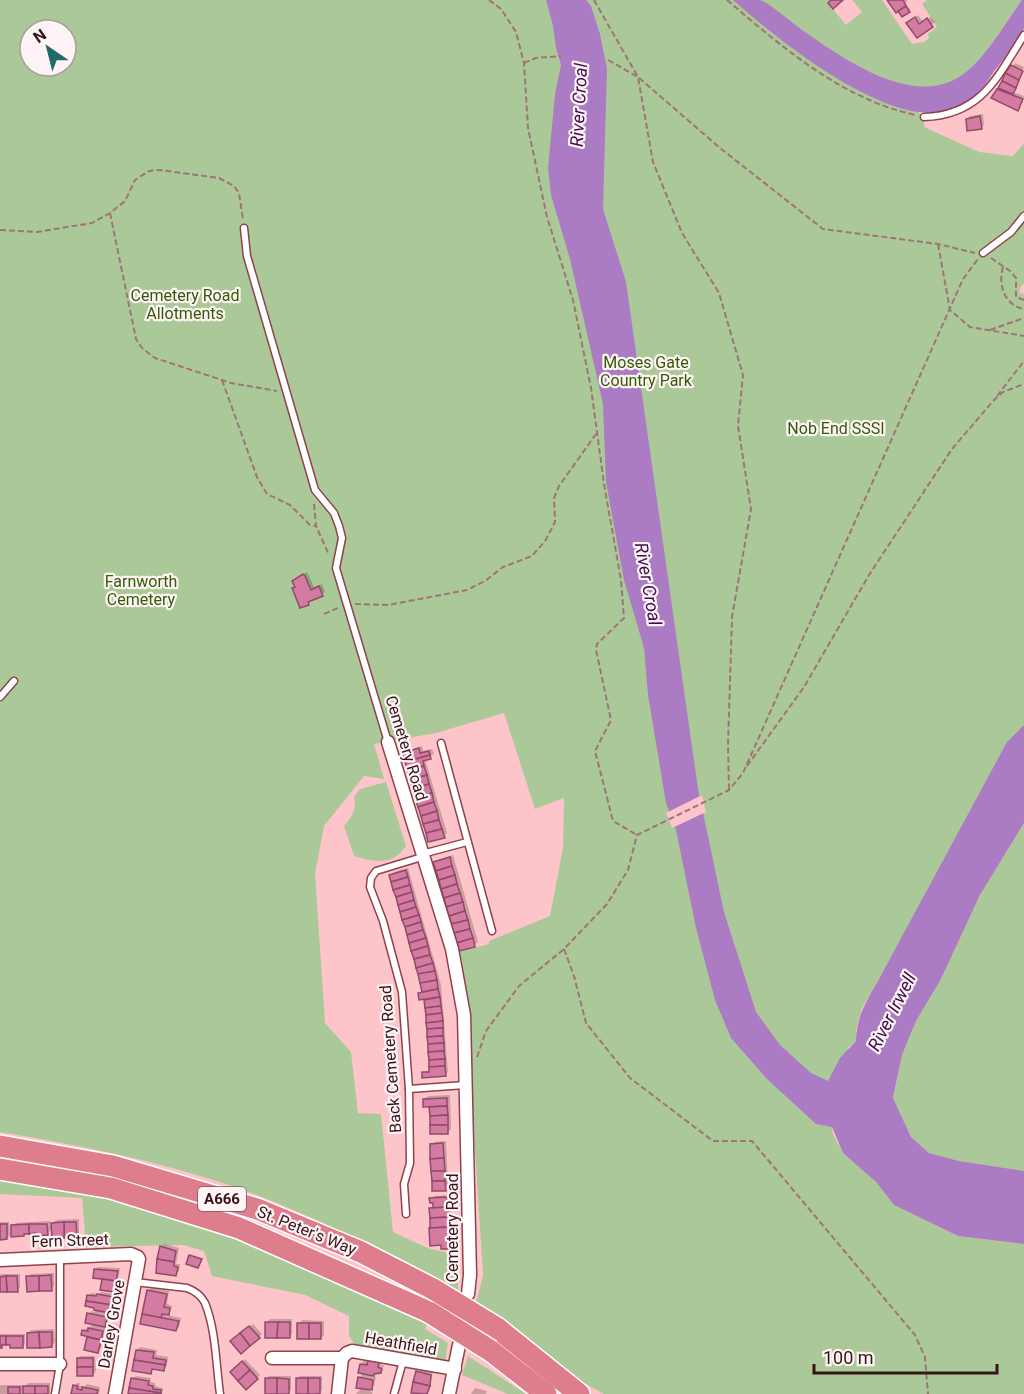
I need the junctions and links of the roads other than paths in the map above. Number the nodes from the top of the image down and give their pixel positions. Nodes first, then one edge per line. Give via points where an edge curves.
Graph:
1 (1024, 35) edge
2 (1022, 44) edge
3 (924, 117) road end
4 (1024, 216) edge
5 (244, 228) road end
6 (982, 254) road end
7 (14, 681) dead end
8 (0, 697) edge
9 (388, 742) joint
10 (441, 743) dead end
11 (467, 842) junction
12 (422, 856) junction
13 (492, 931) dead end
14 (467, 1085) junction
15 (409, 1089) junction
16 (0, 1146) edge
17 (0, 1169) edge
18 (406, 1214) dead end
19 (60, 1258) junction
20 (139, 1259) joint
21 (0, 1260) edge
22 (135, 1282) junction
23 (468, 1294) dead end
24 (459, 1345) dead end
25 (272, 1358) dead end
26 (342, 1359) junction
27 (403, 1361) junction
28 (0, 1364) edge
29 (60, 1364) junction
30 (455, 1369) junction
31 (55, 1394) edge
32 (115, 1394) edge
33 (220, 1394) edge
34 (338, 1394) edge
35 (394, 1394) edge
36 (449, 1394) edge
37 (546, 1394) edge
38 (579, 1394) edge

1 - 2 lane
2 - 3 lane via 978,99 960,111
4 - 6 lane via 1011,232
5 - 9 lane, Cemetery Road via 247,256 315,490 334,513 339,526 342,538 336,568
7 - 8 lane
9 - 12 street, Cemetery Road
10 - 11 lane
11 - 12 lane
11 - 13 lane
12 - 14 street, Cemetery Road via 452,949 464,1015
12 - 15 lane, Back Cemetery Road via 376,871 370,878 402,992
14 - 15 lane
14 - 23 street, Cemetery Road
15 - 18 lane, Back Cemetery Road
16 - 38 highway, St. Peter's Way / A666, bridge via 113,1166 256,1209 361,1252 433,1288 497,1328
17 - 37 highway, St. Peter's Way / A666, bridge via 111,1188 239,1228 429,1312 491,1351
19 - 20 street, Fern Street via 131,1254
19 - 21 street, Fern Street
19 - 29 lane
20 - 22 street, Darley Grove
22 - 32 street, Darley Grove
22 - 33 lane via 187,1288 200,1296 211,1327
24 - 30 street
25 - 26 street, Heathfield
26 - 27 street, Heathfield via 352,1351
26 - 34 street
27 - 30 street, Heathfield
27 - 35 lane
28 - 29 street
29 - 31 lane
30 - 36 street

